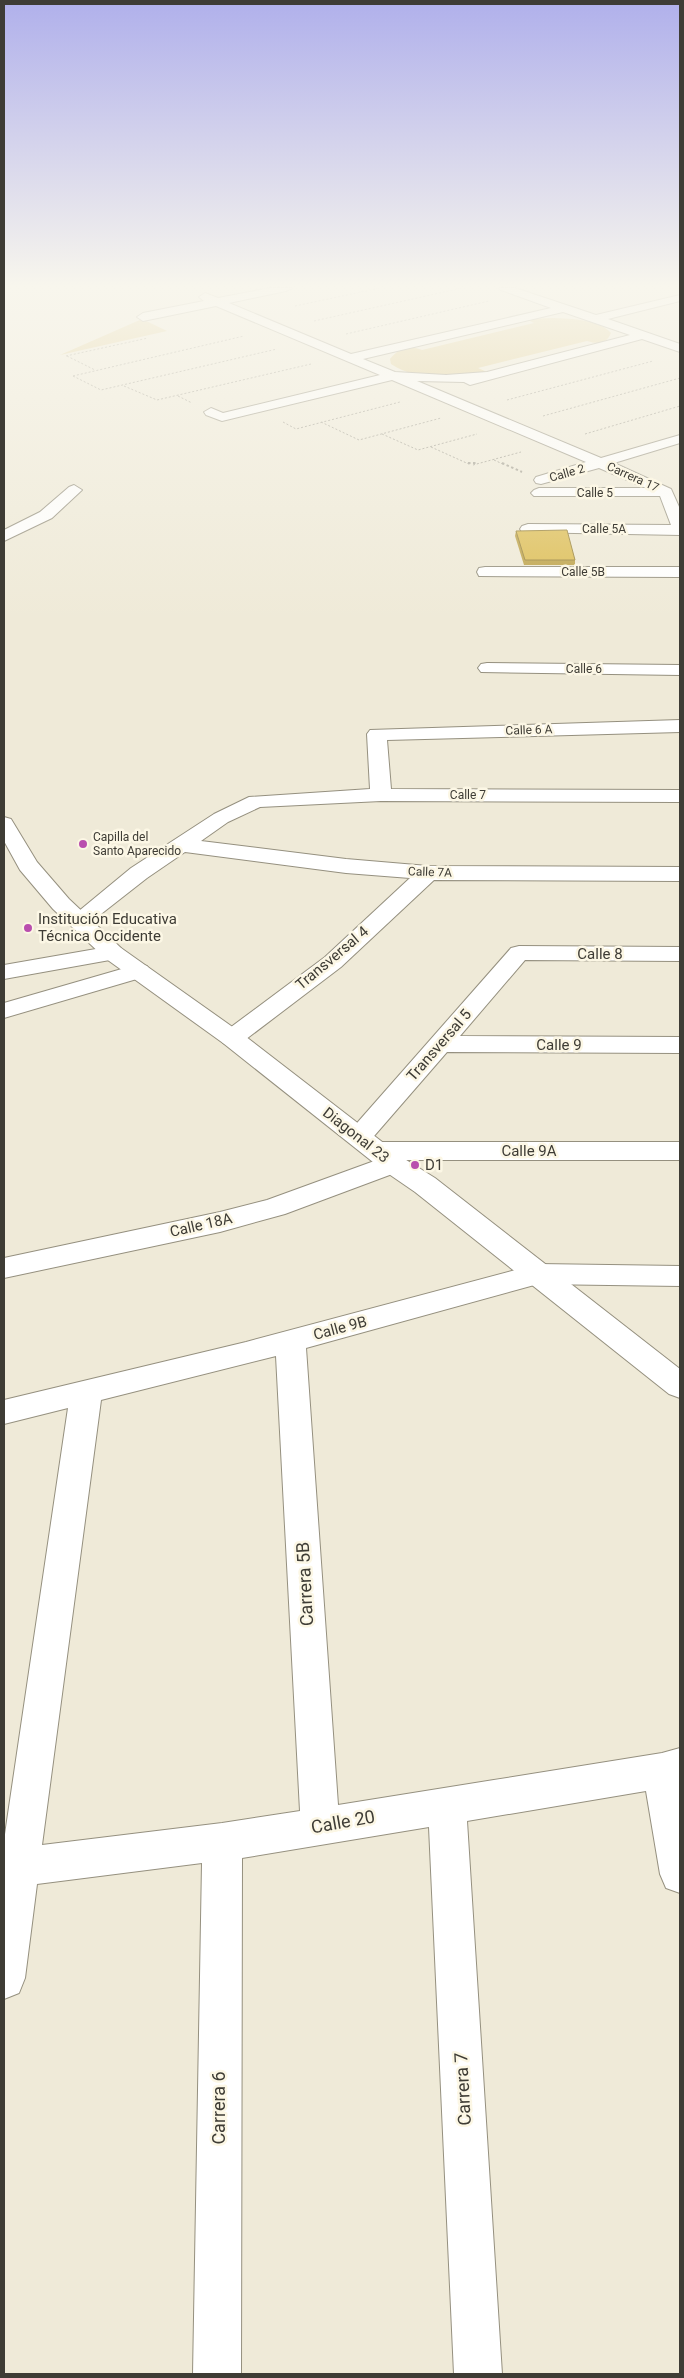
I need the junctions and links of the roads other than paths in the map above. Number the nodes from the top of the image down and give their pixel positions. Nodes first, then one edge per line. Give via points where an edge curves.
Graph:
1 (281, 399) edge
2 (449, 399) edge
3 (216, 414) dead end
4 (680, 439) edge
5 (602, 463) junction
6 (680, 482) edge
7 (540, 487) joint
8 (74, 490) dead end
9 (669, 491) edge
10 (528, 529) edge
11 (680, 529) edge
12 (4, 536) edge
13 (485, 572) dead end
14 (680, 572) edge
15 (487, 668) dead end
16 (680, 670) edge
17 (680, 726) edge
18 (381, 795) junction
19 (680, 796) edge
20 (4, 823) edge
21 (180, 844) junction
22 (428, 873) junction
23 (680, 874) edge
24 (79, 920) junction
25 (113, 953) junction
26 (519, 953) joint
27 (680, 954) edge
28 (139, 971) junction
29 (4, 972) edge
30 (4, 1011) edge
31 (232, 1038) junction
32 (438, 1044) junction
33 (680, 1045) edge
34 (376, 1151) junction
35 (680, 1151) edge
36 (4, 1268) edge
37 (538, 1274) junction
38 (680, 1276) edge
39 (290, 1342) junction
40 (680, 1386) edge
41 (86, 1394) junction
42 (4, 1412) edge
43 (671, 1768) edge
44 (447, 1804) junction
45 (320, 1826) junction
46 (222, 1842) junction
47 (11, 1868) edge
48 (680, 1874) edge
49 (4, 1978) edge
50 (217, 2374) edge
51 (478, 2374) edge

1 - 3 street
2 - 5 street, Carrera 17
4 - 5 street, Calle 2
5 - 7 street, Calle 2
5 - 9 street, Carrera 17
6 - 9 street, Calle 5
7 - 9 street, Calle 5
8 - 12 street via 46,515
9 - 11 street, Carrera 17
10 - 11 street, Calle 5A
13 - 14 street, Calle 5B
15 - 16 street, Calle 6
17 - 18 street, Calle 6 A via 377,734
18 - 19 street, Calle 7
18 - 21 street, Calle 7 via 256,801
20 - 24 street, Diagonal 23 via 28,866
21 - 22 street, Calle 7A via 346,866
21 - 24 street
22 - 23 street, Calle 7A
22 - 31 street, Transversal 4 via 332,962
24 - 25 street, Diagonal 23
25 - 28 street, Diagonal 23
25 - 29 street
26 - 27 street, Calle 8
26 - 32 street, Transversal 5
28 - 30 street
28 - 31 street, Diagonal 23
31 - 34 street, Diagonal 23
32 - 33 street, Calle 9
32 - 34 street, Transversal 5
34 - 35 street, Calle 9A
34 - 36 street, Calle 18A via 275,1207 211,1224
34 - 37 street, Diagonal 23 via 425,1184
37 - 38 street, Calle 9B
37 - 39 street, Calle 9B
37 - 40 street, Diagonal 23
39 - 41 street, Calle 9B
39 - 45 street, Carrera 5B
41 - 42 street, Calle 9B
41 - 47 street
43 - 44 street, Calle 20
43 - 48 street
44 - 45 street, Calle 20
44 - 51 street, Carrera 7
45 - 46 street, Calle 20
46 - 47 street, Calle 20
46 - 50 street, Carrera 6
47 - 49 street

